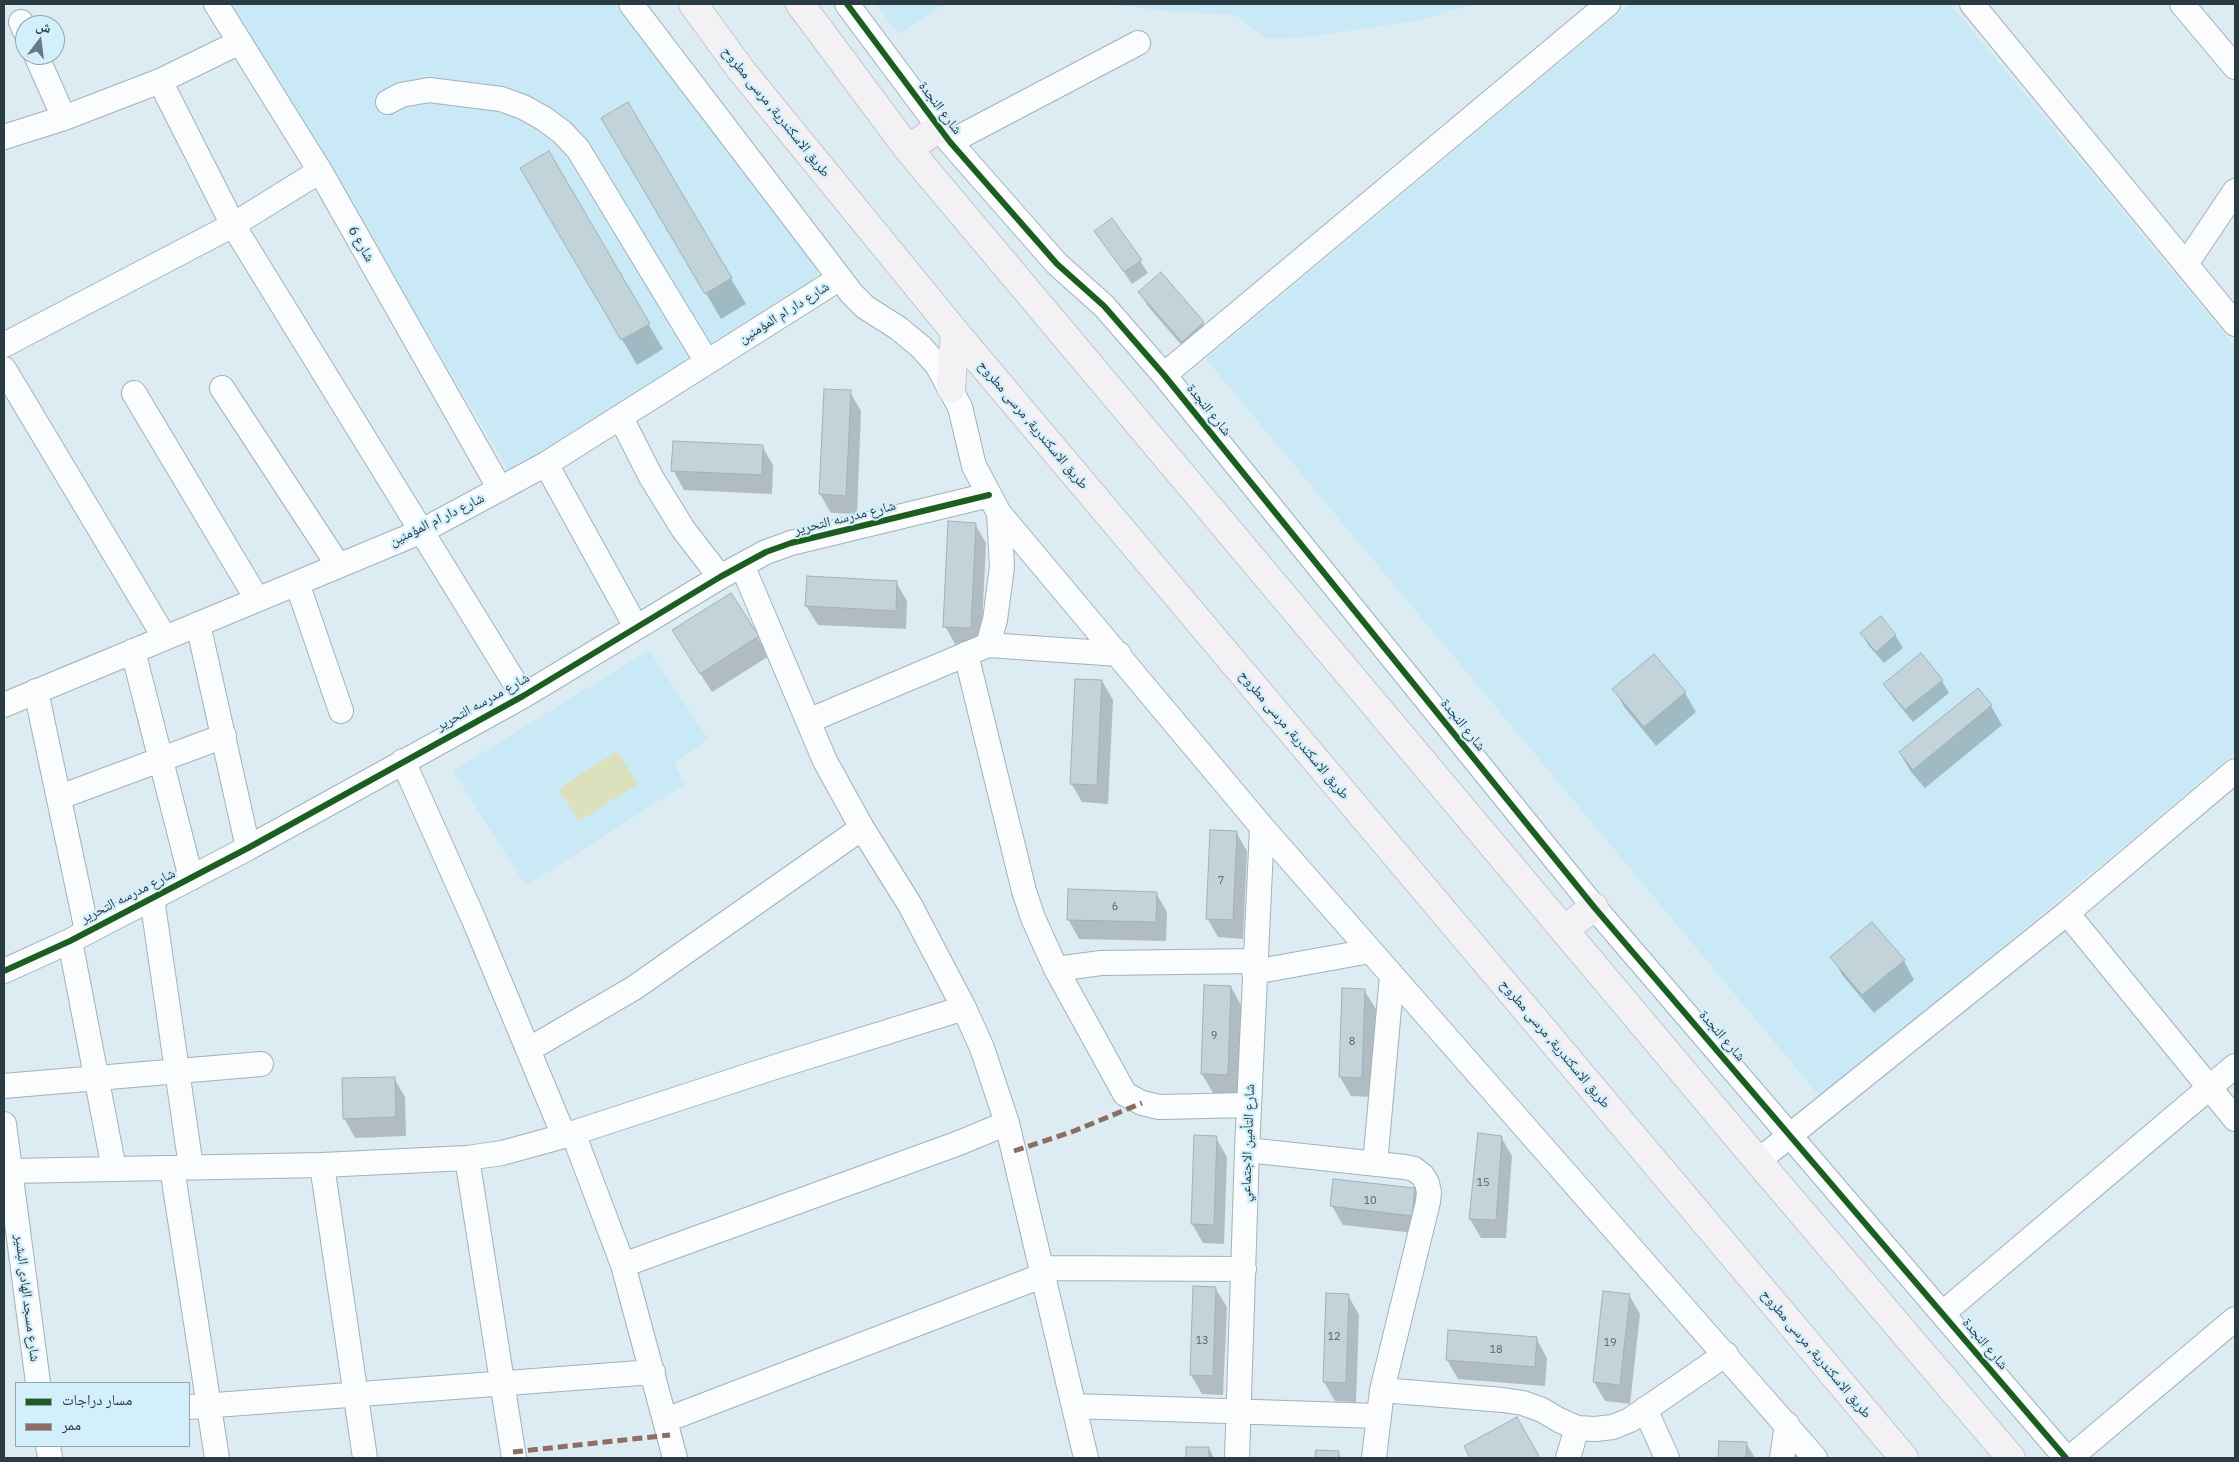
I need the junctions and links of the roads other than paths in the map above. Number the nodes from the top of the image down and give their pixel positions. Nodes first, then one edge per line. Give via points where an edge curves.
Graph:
1 (216, 4) edge
2 (631, 4) edge
3 (693, 4) edge
4 (800, 4) edge
5 (847, 4) edge
6 (1608, 4) edge
7 (1972, 4) edge
8 (2182, 4) edge
9 (240, 42) junction
10 (1138, 43) dead end
11 (40, 65) edge
12 (2235, 67) edge
13 (160, 80) junction
14 (388, 102) dead end
15 (64, 118) junction
16 (944, 135) junction
17 (4, 138) edge
18 (908, 149) junction
19 (320, 171) junction
20 (2235, 191) edge
21 (233, 225) junction
22 (2186, 264) junction
23 (840, 278) junction
24 (2235, 324) edge
25 (955, 332) junction
26 (4, 345) edge
27 (707, 362) junction
28 (4, 369) edge
29 (1164, 375) junction
30 (222, 388) dead end
31 (951, 388) junction
32 (134, 393) dead end
33 (621, 418) junction
34 (546, 464) junction
35 (500, 489) junction
36 (994, 504) junction
37 (420, 532) junction
38 (742, 565) junction
39 (338, 566) junction
40 (720, 577) junction
41 (297, 583) junction
42 (257, 599) junction
43 (198, 624) junction
44 (636, 627) junction
45 (165, 638) junction
46 (988, 645) junction
47 (133, 651) junction
48 (966, 654) junction
49 (1119, 654) junction
50 (36, 692) junction
51 (523, 696) junction
52 (4, 705) edge
53 (340, 711) dead end
54 (808, 722) junction
55 (224, 736) junction
56 (159, 760) junction
57 (403, 761) junction
58 (2235, 771) edge
59 (60, 798) junction
60 (1262, 827) junction
61 (862, 828) junction
62 (248, 848) junction
63 (191, 878) junction
64 (152, 898) junction
65 (1594, 906) junction
66 (2067, 913) junction
67 (1565, 929) junction
68 (79, 936) junction
69 (1370, 950) junction
70 (1255, 966) junction
71 (1056, 969) junction
72 (4, 971) edge
73 (1392, 975) junction
74 (964, 1008) junction
75 (528, 1050) junction
76 (261, 1064) dead end
77 (2235, 1066) edge
78 (177, 1071) junction
79 (97, 1078) junction
80 (4, 1086) edge
81 (2209, 1088) junction
82 (1249, 1105) junction
83 (2235, 1119) edge
84 (1007, 1123) junction
85 (4, 1124) edge
86 (569, 1134) junction
87 (1790, 1135) junction
88 (1247, 1150) junction
89 (467, 1158) junction
90 (1758, 1161) junction
91 (1375, 1164) junction
92 (322, 1165) junction
93 (181, 1168) junction
94 (114, 1170) junction
95 (10, 1171) junction
96 (624, 1264) junction
97 (1244, 1269) junction
98 (1043, 1272) junction
99 (1943, 1314) junction
100 (2235, 1318) edge
101 (1726, 1354) junction
102 (652, 1372) junction
103 (38, 1382) edge
104 (501, 1384) junction
105 (1382, 1390) junction
106 (356, 1395) junction
107 (199, 1406) edge
108 (1074, 1406) junction
109 (1646, 1410) junction
110 (1239, 1411) junction
111 (1378, 1416) junction
112 (666, 1420) junction
113 (1787, 1424) junction
114 (1578, 1428) junction
115 (217, 1458) edge
116 (365, 1458) edge
117 (514, 1458) edge
118 (675, 1458) edge
119 (1086, 1458) edge
120 (1237, 1458) edge
121 (1374, 1458) edge
122 (1568, 1458) edge
123 (1667, 1458) edge
124 (1782, 1458) edge
125 (1815, 1458) edge
126 (1904, 1458) edge
127 (2011, 1458) edge
128 (2066, 1458) edge
129 (2070, 1458) edge

1 - 9 street, شارع 6
2 - 23 street
3 - 25 main road, طريق الاسكندرية, مرسى مطروح via 741,70
4 - 18 main road
5 - 16 street, شارع النجدة
6 - 29 street
7 - 22 street
8 - 12 street
9 - 13 street
9 - 19 street, شارع 6
10 - 16 street
11 - 15 street
13 - 15 street
13 - 21 street
14 - 27 street via 401,95 429,90 501,100 544,118 562,132 578,149
15 - 17 street
16 - 18 main road
16 - 29 street, شارع النجدة via 1057,264 1104,306
18 - 67 main road
19 - 21 street
19 - 35 street, شارع 6
20 - 22 street
21 - 26 street
21 - 37 street
22 - 24 street
23 - 27 street, شارع دار ام المؤمنين
23 - 31 street via 865,306 921,347
25 - 31 main road
25 - 126 main road, طريق الاسكندرية, مرسى مطروح
27 - 33 street, شارع دار ام المؤمنين
28 - 45 street
29 - 65 street, شارع النجدة
30 - 39 street
31 - 36 street via 960,407 974,466
32 - 42 street
33 - 34 street, شارع دار ام المؤمنين
33 - 40 street via 683,530
34 - 35 street, شارع دار ام المؤمنين
34 - 44 street
35 - 37 street, شارع دار ام المؤمنين
36 - 38 street, شارع مدرسه التحرير via 791,544
36 - 46 street via 1002,567
36 - 49 street
37 - 39 street, شارع دار ام المؤمنين
37 - 51 street
38 - 40 street, شارع مدرسه التحرير
38 - 54 street
39 - 41 street, شارع دار ام المؤمنين
40 - 44 street, شارع مدرسه التحرير
41 - 42 street, شارع دار ام المؤمنين
41 - 53 street
42 - 43 street, شارع دار ام المؤمنين
43 - 45 street, شارع دار ام المؤمنين
43 - 55 street
44 - 51 street, شارع مدرسه التحرير
45 - 47 street, شارع دار ام المؤمنين
46 - 48 street
46 - 49 street
47 - 50 street, شارع دار ام المؤمنين
47 - 56 street
48 - 54 street
48 - 71 street via 1024,892
49 - 60 street
50 - 52 street, شارع دار ام المؤمنين
50 - 59 street
51 - 57 street, شارع مدرسه التحرير
54 - 61 street via 825,761
55 - 56 street
55 - 62 street
56 - 59 street
56 - 63 street
57 - 62 street, شارع مدرسه التحرير
57 - 75 street
58 - 66 street
59 - 68 street
60 - 69 street
60 - 70 street, شارع التأمين الاجتماعي
61 - 74 street via 910,906
61 - 75 street via 634,988
62 - 63 street, شارع مدرسه التحرير
63 - 64 street, شارع مدرسه التحرير
64 - 68 street, شارع مدرسه التحرير
64 - 78 street
65 - 67 main road
65 - 87 street, شارع النجدة
66 - 81 street
66 - 87 street
67 - 90 main road
68 - 72 street, شارع مدرسه التحرير
68 - 79 street
69 - 70 street
69 - 73 street
70 - 71 street via 1101,962
70 - 82 street, شارع التأمين الاجتماعي
71 - 82 street via 1125,1094 1159,1107
73 - 91 street
73 - 101 street
74 - 84 street via 985,1056
74 - 86 street
75 - 86 street
76 - 78 street
77 - 81 street
78 - 79 street
78 - 93 street
79 - 80 street
79 - 94 street
81 - 83 street
81 - 99 street
82 - 88 street, شارع التأمين الاجتماعي
84 - 96 street via 944,1149
84 - 98 street
85 - 95 street, شارع مسجد الهادى البشير
86 - 89 street via 502,1153
86 - 96 street
87 - 90 street
87 - 99 street, شارع النجدة
88 - 91 street
88 - 97 street, شارع التأمين الاجتماعي
89 - 92 street
89 - 104 street
90 - 127 main road
91 - 105 street via 1414,1169 1422,1175 1429,1192
92 - 93 street
92 - 106 street
93 - 94 street
93 - 107 street
94 - 95 street
95 - 103 street, شارع مسجد الهادى البشير
96 - 102 street
97 - 98 street
97 - 110 street, شارع التأمين الاجتماعي
98 - 108 street
98 - 112 street
99 - 128 street, شارع النجدة
100 - 129 street
101 - 109 street
101 - 113 street
102 - 104 street
102 - 112 street
104 - 106 street
104 - 117 street
105 - 111 street
105 - 114 street via 1523,1403
106 - 107 street
106 - 116 street
107 - 115 street
108 - 110 street
108 - 119 street
109 - 114 street via 1613,1427
109 - 123 street
110 - 111 street
110 - 120 street, شارع التأمين الاجتماعي
111 - 121 street
112 - 118 street
113 - 124 street
113 - 125 street
114 - 122 street

